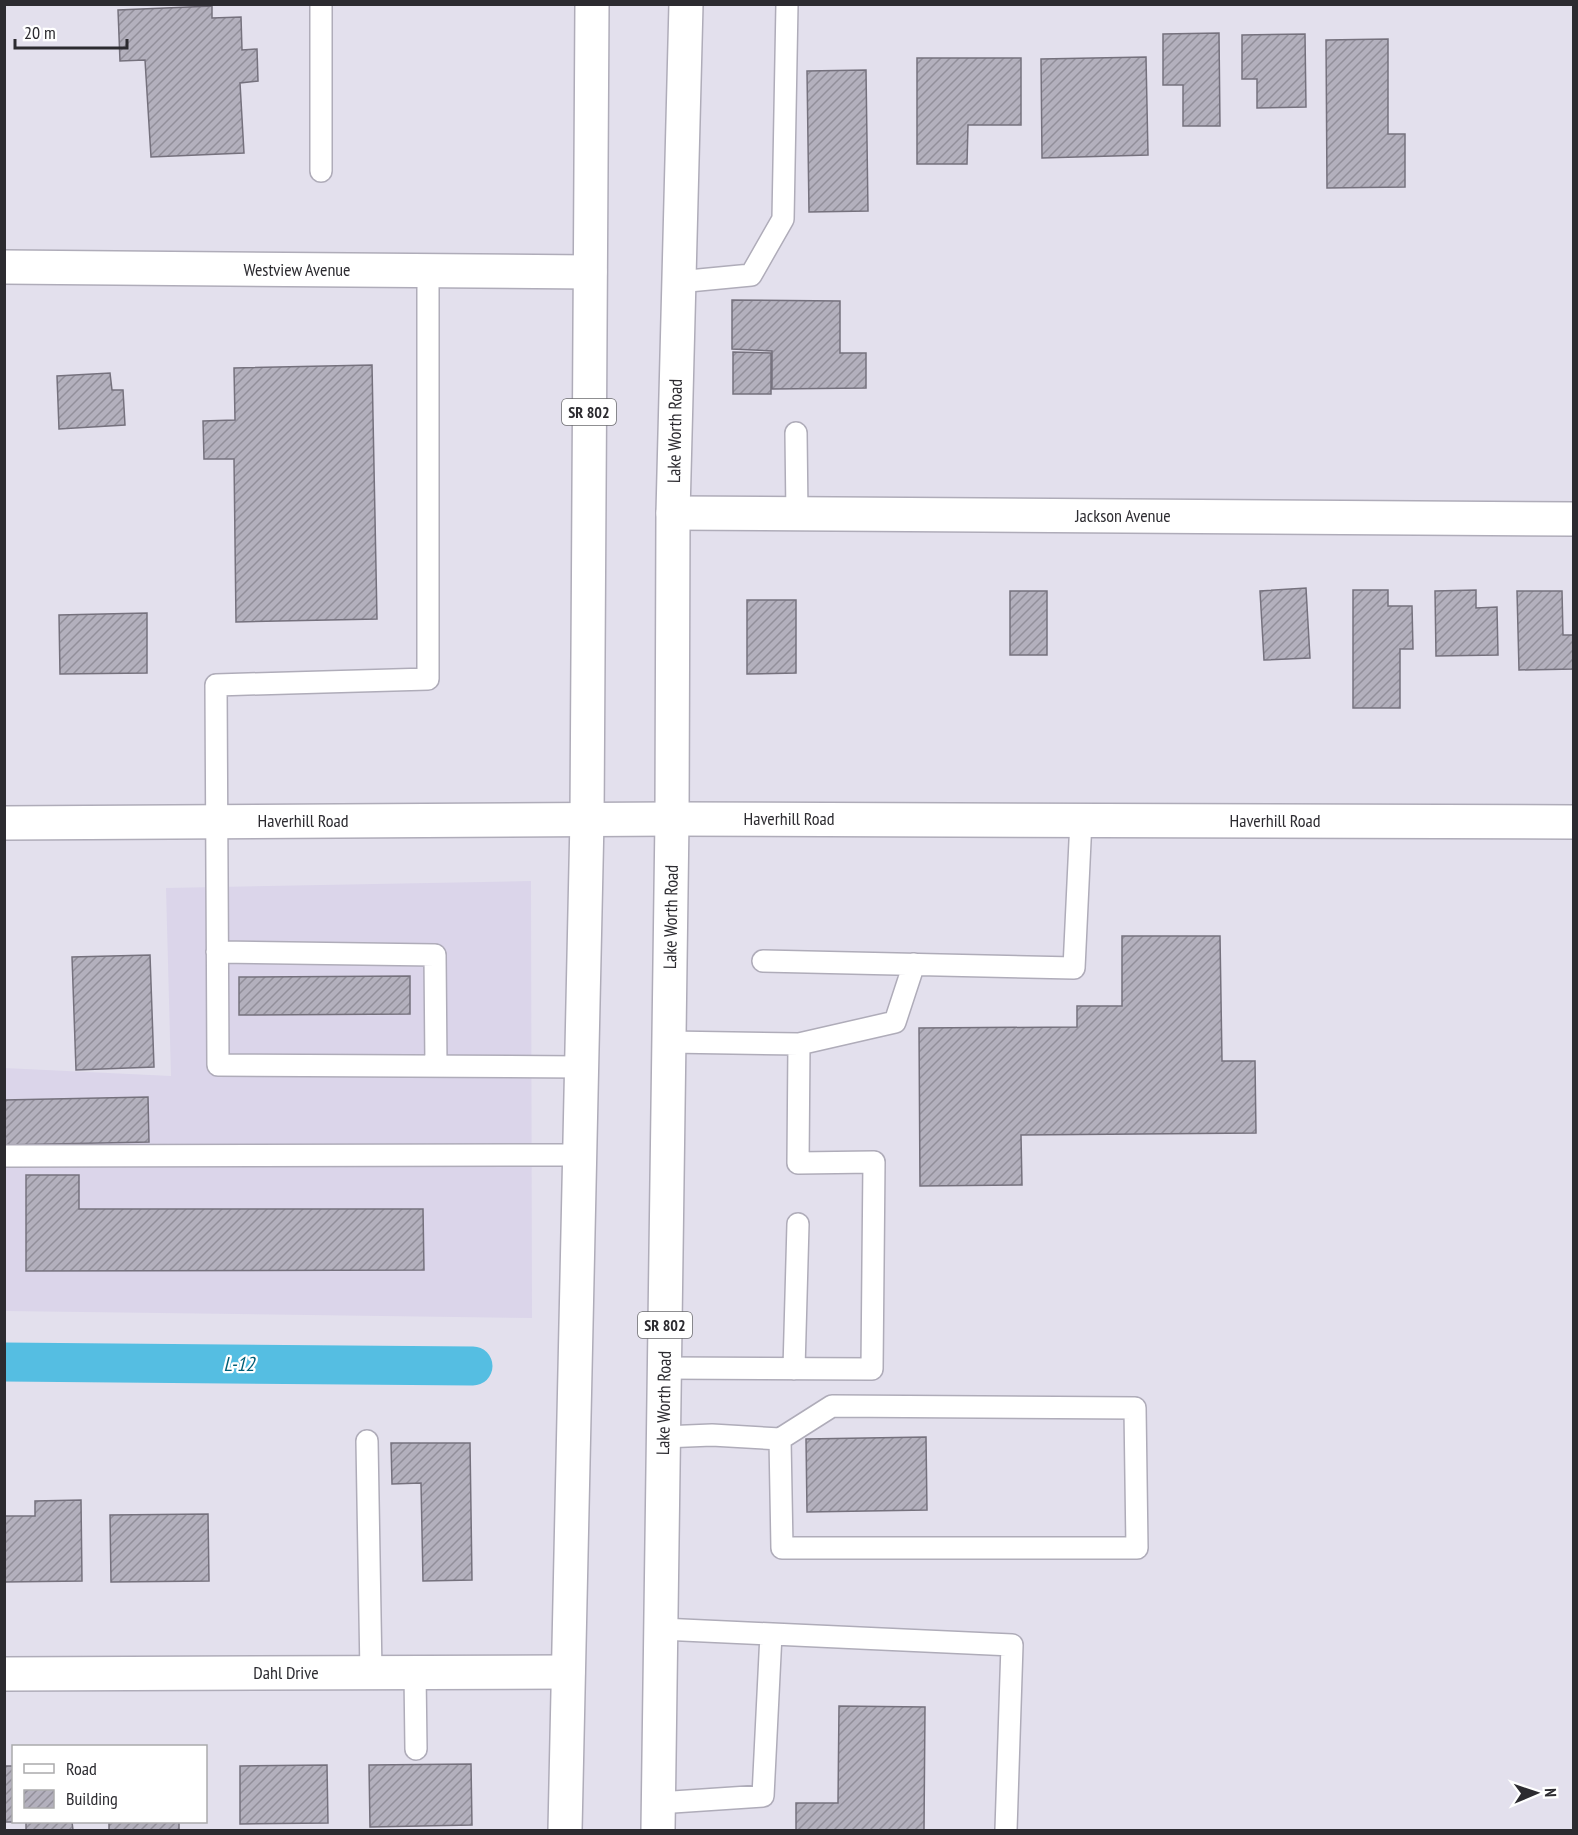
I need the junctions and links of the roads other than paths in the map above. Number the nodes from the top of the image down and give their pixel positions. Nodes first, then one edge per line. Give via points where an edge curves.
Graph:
1 (321, 4) edge
2 (592, 4) edge
3 (686, 4) edge
4 (786, 4) edge
5 (321, 171) dead end
6 (4, 267) edge
7 (428, 271) junction
8 (590, 272) junction
9 (678, 282) junction
10 (796, 433) dead end
11 (673, 513) junction
12 (797, 514) junction
13 (1574, 519) edge
14 (586, 819) junction
15 (672, 819) junction
16 (1081, 820) junction
17 (216, 821) junction
18 (1574, 822) edge
19 (4, 823) edge
20 (217, 952) junction
21 (763, 961) dead end
22 (914, 964) junction
23 (669, 1042) junction
24 (799, 1044) junction
25 (436, 1066) junction
26 (581, 1067) junction
27 (579, 1155) junction
28 (4, 1156) edge
29 (798, 1224) dead end
30 (665, 1368) junction
31 (794, 1369) junction
32 (663, 1437) junction
33 (780, 1439) junction
34 (367, 1441) dead end
35 (661, 1629) junction
36 (771, 1634) junction
37 (568, 1672) junction
38 (370, 1673) junction
39 (415, 1673) junction
40 (4, 1674) edge
41 (416, 1749) dead end
42 (658, 1817) edge
43 (565, 1830) edge
44 (1006, 1830) edge

1 - 5 lane
2 - 8 main road, SR 802
3 - 9 main road, Lake Worth Road / SR 802
4 - 9 lane via 783,219 751,275
6 - 7 main road, Westview Avenue
7 - 8 main road, Westview Avenue
7 - 17 lane via 428,679 216,685
8 - 14 main road, SR 802
9 - 11 main road, Lake Worth Road / SR 802
10 - 12 lane
11 - 12 main road, Jackson Avenue
11 - 15 main road, Lake Worth Road / SR 802
12 - 13 main road, Jackson Avenue
14 - 15 main road, Haverhill Road
14 - 17 main road, Haverhill Road
14 - 26 main road, SR 802
15 - 16 main road, Haverhill Road
15 - 23 main road, Lake Worth Road / SR 802
16 - 18 main road, Haverhill Road
16 - 22 lane via 1074,968
17 - 19 main road, Haverhill Road
17 - 20 lane
20 - 25 lane via 435,955
20 - 25 lane via 218,1065
21 - 22 lane
22 - 24 lane via 896,1023
23 - 24 lane
23 - 30 main road, Lake Worth Road / SR 802
24 - 31 lane via 798,1163 874,1162 872,1369
25 - 26 lane
26 - 27 main road, SR 802
27 - 28 lane
27 - 37 main road, SR 802
29 - 31 lane
30 - 31 lane
30 - 32 main road, Lake Worth Road / SR 802
32 - 33 lane
32 - 35 main road, Lake Worth Road / SR 802
33 - 33 lane via 782,1548 1137,1548 1135,1408 832,1406
34 - 38 lane
35 - 36 lane
35 - 42 main road, Lake Worth Road / SR 802
36 - 42 lane via 764,1796
36 - 44 lane via 1012,1645
37 - 39 main road, Dahl Drive
37 - 43 main road, SR 802
38 - 39 main road, Dahl Drive
38 - 40 main road, Dahl Drive
39 - 41 lane

